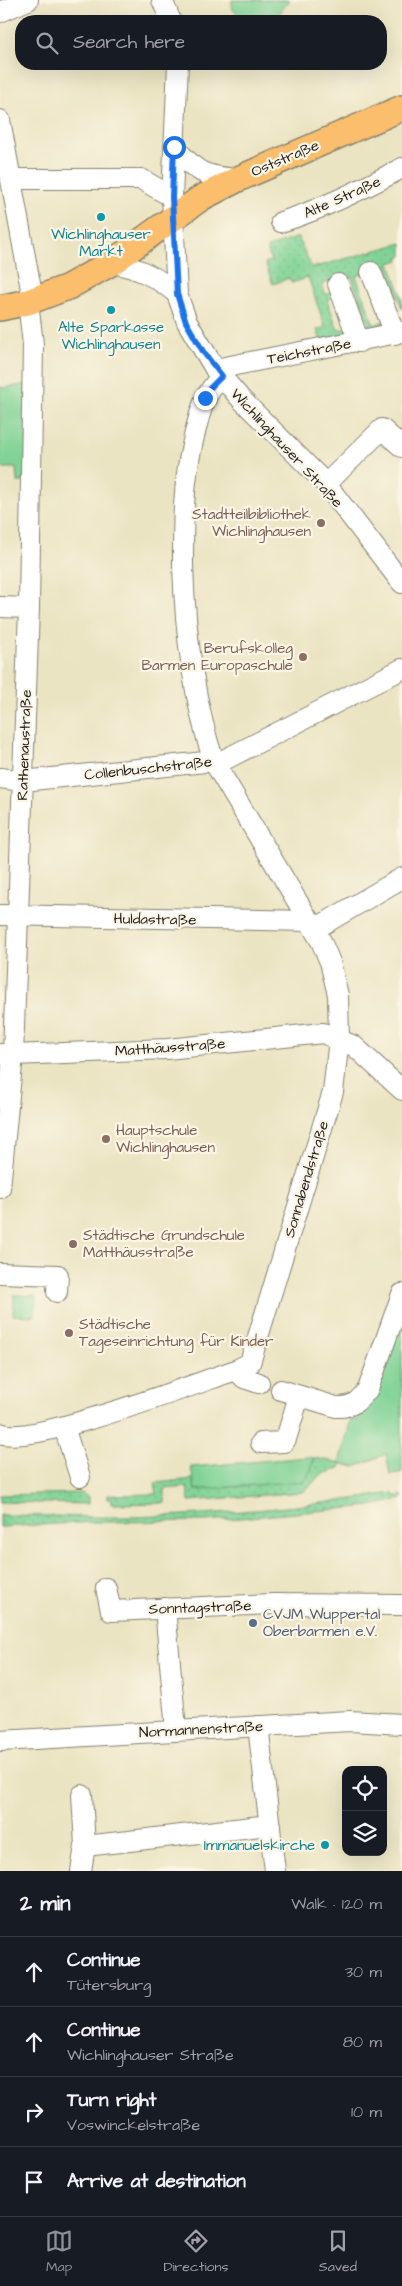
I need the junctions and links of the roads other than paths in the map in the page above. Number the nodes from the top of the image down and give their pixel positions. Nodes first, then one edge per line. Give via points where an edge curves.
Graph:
1 (28, 0) edge
2 (162, 0) edge
3 (0, 12) edge
4 (168, 15) edge
5 (178, 70) edge
6 (402, 108) edge
7 (0, 120) edge
8 (174, 147) junction
9 (402, 168) edge
10 (11, 179) junction
11 (238, 179) junction
12 (173, 207) junction
13 (281, 222) dead end
14 (111, 263) junction
15 (372, 272) dead end
16 (338, 284) dead end
17 (177, 294) junction
18 (30, 301) junction
19 (0, 308) edge
20 (399, 333) edge
21 (359, 342) junction
22 (218, 373) junction
23 (402, 447) edge
24 (326, 484) junction
25 (402, 583) edge
26 (0, 607) edge
27 (29, 608) junction
28 (402, 670) edge
29 (214, 762) junction
30 (0, 778) edge
31 (23, 781) junction
32 (402, 878) edge
33 (9, 916) edge
34 (313, 925) junction
35 (340, 1039) junction
36 (6, 1054) edge
37 (402, 1090) edge
38 (0, 1188) edge
39 (0, 1273) edge
40 (57, 1292) dead end
41 (402, 1294) edge
42 (236, 1370) junction
43 (259, 1383) dead end
44 (64, 1427) junction
45 (0, 1433) edge
46 (261, 1443) dead end
47 (80, 1477) dead end
48 (106, 1588) dead end
49 (402, 1605) edge
50 (165, 1608) junction
51 (402, 1724) edge
52 (258, 1726) junction
53 (176, 1730) junction
54 (0, 1741) edge
55 (82, 1795) dead end
56 (270, 1825) junction
57 (85, 1846) junction
58 (81, 1871) edge
59 (276, 1871) edge

1 - 3 street
2 - 4 street
5 - 8 street, Wichlinghauser Straße
6 - 11 main road, Oststraße
7 - 10 street, Rathenaustraße
8 - 11 street via 196,170 212,177
8 - 12 street, Wichlinghauser Straße
9 - 13 street, Alte Straße via 369,186
10 - 12 street via 141,179
10 - 18 street, Rathenaustraße
11 - 12 main road, Oststraße via 201,198
12 - 14 main road, Oststraße
12 - 17 street, Wichlinghauser Straße
14 - 17 street via 150,274
14 - 18 main road, Oststraße via 68,287
15 - 20 street
16 - 21 street
17 - 22 street, Wichlinghauser Straße via 186,322
18 - 19 main road, Oststraße
18 - 27 street, Rathenaustraße via 33,344
20 - 21 street, Teichstraße
21 - 22 street, Teichstraße
22 - 24 street, Wichlinghauser Straße
22 - 29 street, Sonnabendstraße via 197,423 186,470 183,506 184,607 190,661
23 - 24 street via 382,429
24 - 25 street, Wichlinghauser Straße
26 - 27 street
27 - 31 street, Rathenaustraße
28 - 29 street, Collenbuschstraße via 224,760
29 - 31 street, Collenbuschstraße
29 - 34 street, Sonnabendstraße
30 - 31 street, Collenbuschstraße
31 - 33 street, Rathenaustraße
32 - 34 street
33 - 34 street, Huldastraße
33 - 36 street, Rathenaustraße
34 - 35 street, Sonnabendstraße via 330,962 338,995
35 - 36 street, Matthäusstraße via 323,1033 167,1049
35 - 37 street via 354,1046
35 - 42 street, Sonnabendstraße via 333,1092 250,1363
36 - 38 street, Rathenaustraße
39 - 40 street via 58,1276
41 - 46 street via 368,1389 359,1401 345,1408 336,1407 290,1393 286,1439 284,1442
42 - 43 street via 244,1378
42 - 44 street, Sonnabendstraße
44 - 45 street, Sonnabendstraße via 24,1436
44 - 47 street
48 - 50 street, Sonntagstraße via 110,1611
49 - 50 street, Sonntagstraße via 273,1604
50 - 53 street
51 - 52 street, Normannenstraße via 350,1721
52 - 53 street, Normannenstraße
52 - 56 street
53 - 54 street, Normannenstraße
55 - 57 street
56 - 57 street
56 - 59 street
57 - 58 street

